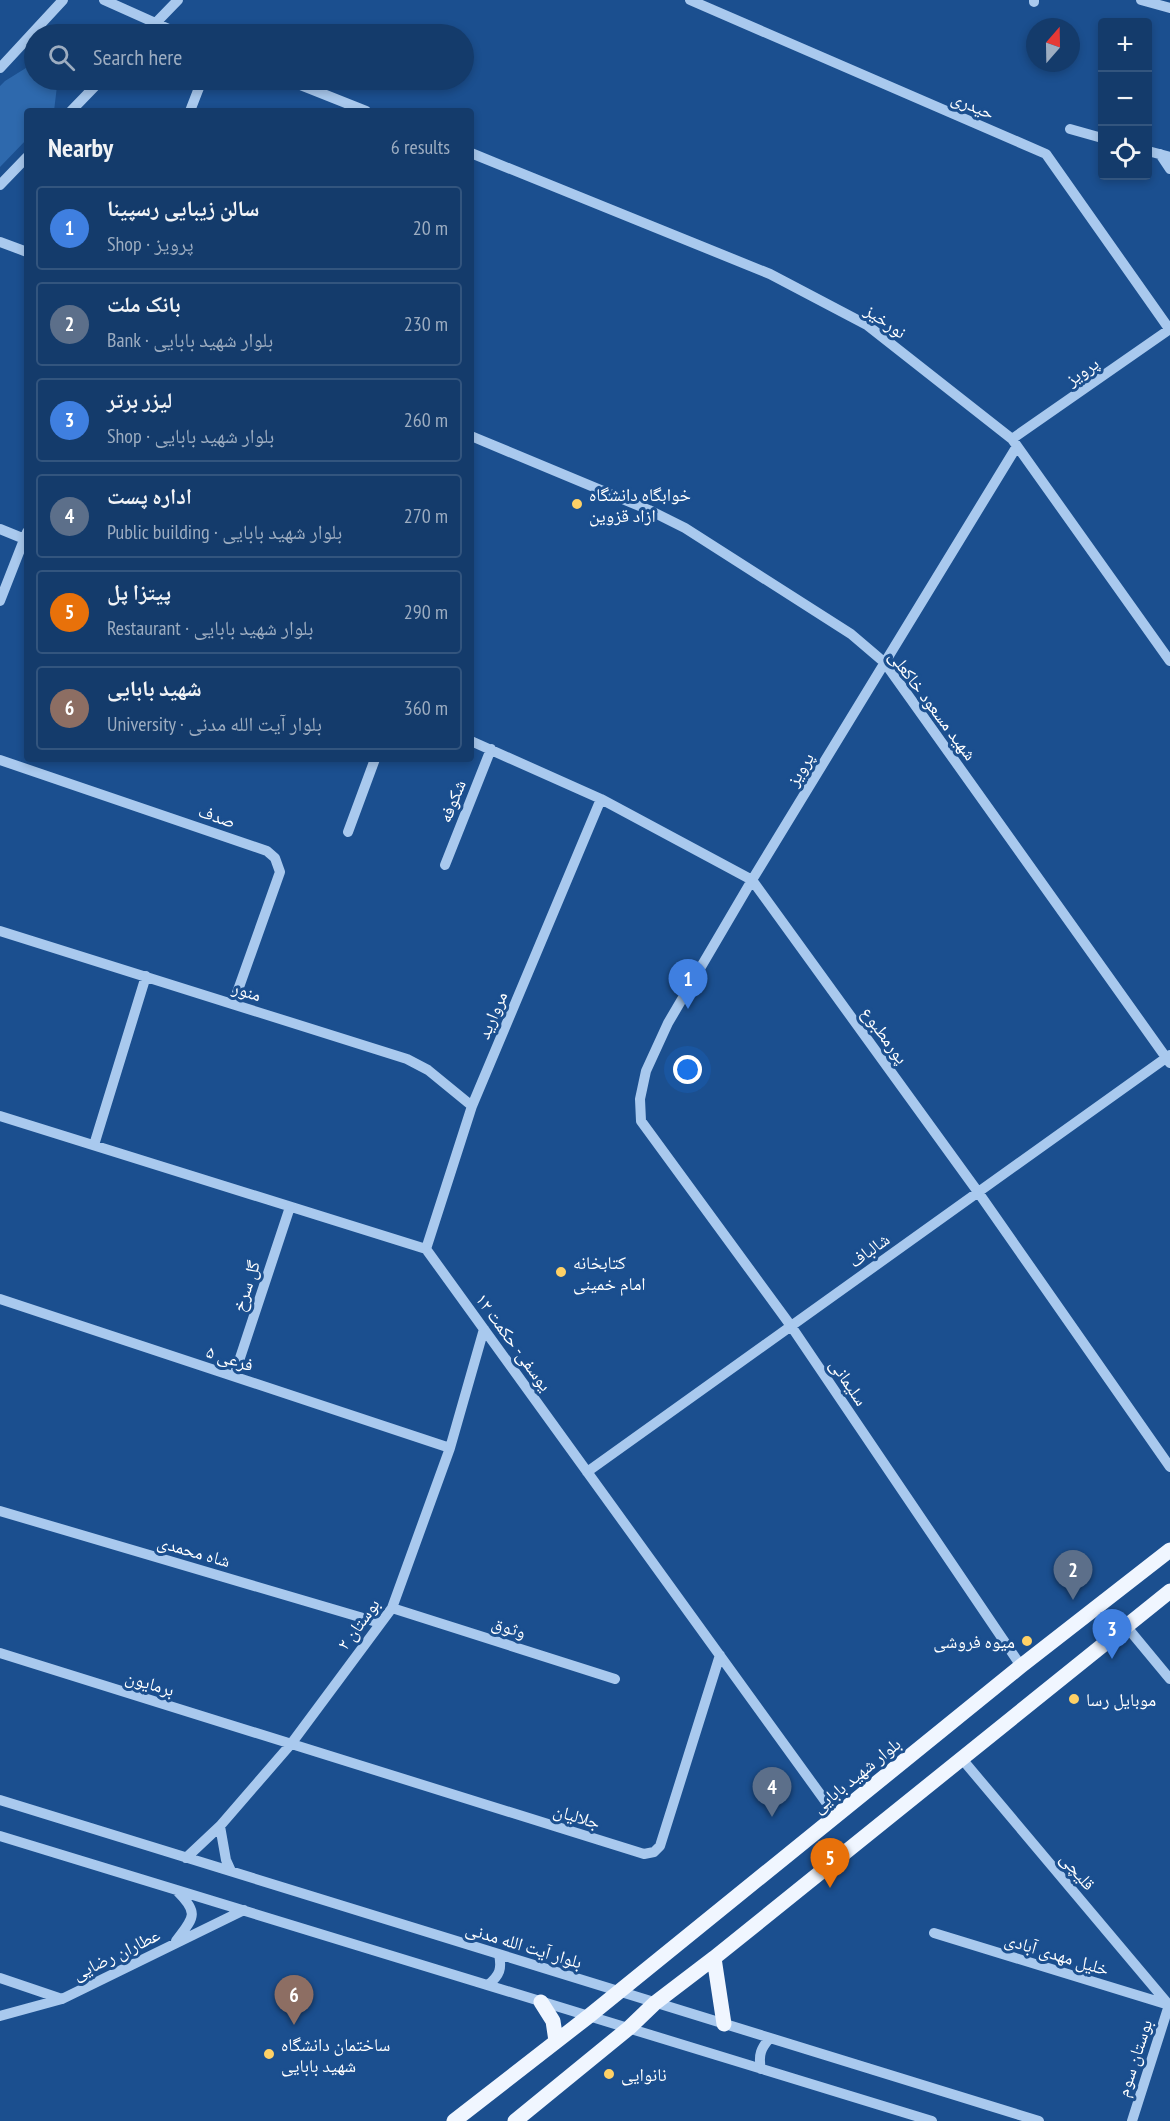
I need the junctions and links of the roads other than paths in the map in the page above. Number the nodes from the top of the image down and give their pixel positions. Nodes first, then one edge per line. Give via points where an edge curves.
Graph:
1 (63, 0) edge
2 (104, 0) edge
3 (178, 0) edge
4 (690, 0) edge
5 (1141, 0) edge
6 (1170, 8) edge
7 (155, 23) joint
8 (41, 24) edge
9 (24, 42) edge
10 (0, 68) edge
11 (91, 90) edge
12 (198, 90) edge
13 (313, 90) edge
14 (74, 108) edge
15 (191, 108) edge
16 (358, 108) edge
17 (1070, 129) dead end
18 (1098, 137) edge
19 (474, 154) edge
20 (1165, 156) edge
21 (24, 160) edge
22 (1170, 169) edge
23 (0, 185) edge
24 (0, 242) edge
25 (24, 251) edge
26 (1170, 329) edge
27 (474, 437) edge
28 (1015, 442) junction
29 (0, 530) edge
30 (24, 536) edge
31 (24, 542) edge
32 (0, 602) edge
33 (1170, 661) edge
34 (885, 663) junction
35 (474, 742) edge
36 (490, 749) junction
37 (0, 760) edge
38 (374, 762) edge
39 (601, 799) junction
40 (348, 832) dead end
41 (445, 865) dead end
42 (752, 880) junction
43 (0, 931) edge
44 (146, 976) junction
45 (232, 1004) junction
46 (1169, 1058) edge
47 (472, 1106) junction
48 (0, 1116) edge
49 (641, 1121) joint
50 (94, 1145) junction
51 (978, 1192) junction
52 (290, 1207) junction
53 (426, 1249) junction
54 (0, 1299) edge
55 (791, 1326) junction
56 (484, 1329) junction
57 (234, 1377) junction
58 (450, 1448) junction
59 (1170, 1467) edge
60 (587, 1472) junction
61 (0, 1511) edge
62 (1170, 1550) edge
63 (1170, 1591) edge
64 (392, 1608) junction
65 (380, 1623) junction
66 (1126, 1626) junction
67 (0, 1653) edge
68 (720, 1655) junction
69 (1022, 1666) junction
70 (615, 1679) dead end
71 (1170, 1679) edge
72 (291, 1744) junction
73 (962, 1759) junction
74 (0, 1800) edge
75 (836, 1816) junction
76 (220, 1826) junction
77 (0, 1836) edge
78 (186, 1858) junction
79 (231, 1871) junction
80 (176, 1890) junction
81 (244, 1910) junction
82 (934, 1933) dead end
83 (174, 1943) junction
84 (499, 1954) junction
85 (714, 1958) junction
86 (0, 1978) edge
87 (488, 1985) junction
88 (619, 1991) junction
89 (62, 1999) junction
90 (541, 2001) junction
91 (656, 2002) junction
92 (1169, 2005) edge
93 (0, 2016) edge
94 (589, 2016) junction
95 (724, 2024) junction
96 (629, 2028) junction
97 (770, 2038) junction
98 (556, 2041) junction
99 (761, 2069) junction
100 (454, 2121) edge
101 (514, 2121) edge
102 (932, 2121) edge
103 (1039, 2121) edge
104 (1131, 2121) edge

1 - 8 street
2 - 7 street
3 - 7 street
4 - 26 street, حیدری via 1046,154
5 - 6 street
9 - 10 street
11 - 14 street
12 - 15 street
13 - 16 street
17 - 18 street
19 - 28 street, نورخیز via 770,274 867,325
20 - 22 street
21 - 23 street
24 - 25 street
26 - 28 street, پرویز
27 - 34 street, شهید مسعود خاکعلی via 685,528 851,634
28 - 33 street, نورخیز
28 - 34 street, پرویز
29 - 30 street
31 - 32 street
34 - 42 street, پرویز
34 - 46 street, شهید مسعود خاکعلی
35 - 36 street, پورمطبوع
36 - 39 street, پورمطبوع
36 - 41 street, شکوفه
37 - 45 street, صدف via 267,850 275,858 280,872
38 - 40 street
39 - 42 street, پورمطبوع
39 - 47 street, مروارید
42 - 49 street, پرویز via 664,1032 646,1071 640,1099
42 - 51 street, پورمطبوع
43 - 44 street, منور
44 - 45 street, منور
44 - 50 street
45 - 47 street, منور via 407,1059 429,1070
46 - 51 street, شالباف
47 - 53 street, مروارید
48 - 50 street
49 - 55 street, سلیمانی
50 - 52 street
51 - 55 street, شالباف
51 - 59 street, پورمطبوع
52 - 53 street
52 - 57 street, گل سرخ
53 - 56 street, یوسفی- حکمت ۱۲
54 - 57 street, فرعی ۵
55 - 60 street, شالباف
55 - 69 street, سلیمانی
56 - 58 street, بوستان ۲
56 - 60 street, یوسفی- حکمت ۱۲
57 - 58 street, فرعی ۵
58 - 64 street, بوستان ۲
60 - 68 street, یوسفی- حکمت ۱۲
61 - 65 street, شاه محمدی
62 - 69 main road, بلوار شهید بابایی
63 - 66 main road
64 - 65 street, بوستان ۲
64 - 70 street, وثوق
65 - 72 street, بوستان ۲
66 - 71 street
66 - 73 main road
67 - 72 street, برمایون
68 - 72 street, جلالیان via 660,1846 654,1852 644,1854
68 - 75 street, یوسفی- حکمت ۱۲
69 - 75 main road, بلوار شهید بابایی
72 - 76 street, بوستان ۲
73 - 85 main road
73 - 92 street, قلیچی
74 - 78 street, بلوار آیت الله مدنی
75 - 88 main road, بلوار شهید بابایی
76 - 78 street, بوستان ۲
76 - 79 street
77 - 80 street
78 - 79 street, بلوار آیت الله مدنی
79 - 84 street, بلوار آیت الله مدنی
80 - 81 street
80 - 83 street via 193,1911 190,1922
81 - 83 street, عطاران رضایی
81 - 87 street
82 - 92 street, خلیل مهدی آبادی
83 - 89 street, عطاران رضایی
84 - 87 street via 498,1977
84 - 88 street, بلوار آیت الله مدنی
85 - 91 main road
85 - 95 main road
86 - 89 street
87 - 90 street
88 - 91 street, بلوار آیت الله مدنی
88 - 94 main road, بلوار شهید بابایی
89 - 93 street, عطاران رضایی
90 - 94 street
90 - 98 main road via 552,2021
91 - 95 street, بلوار آیت الله مدنی
91 - 96 main road
92 - 104 street, بوستان سوم
94 - 96 street
94 - 98 main road, بلوار شهید بابایی
95 - 97 street, بلوار آیت الله مدنی
96 - 99 street
96 - 101 main road
97 - 99 street via 758,2058
97 - 103 street, بلوار آیت الله مدنی
98 - 100 main road, بلوار شهید بابایی
99 - 102 street

